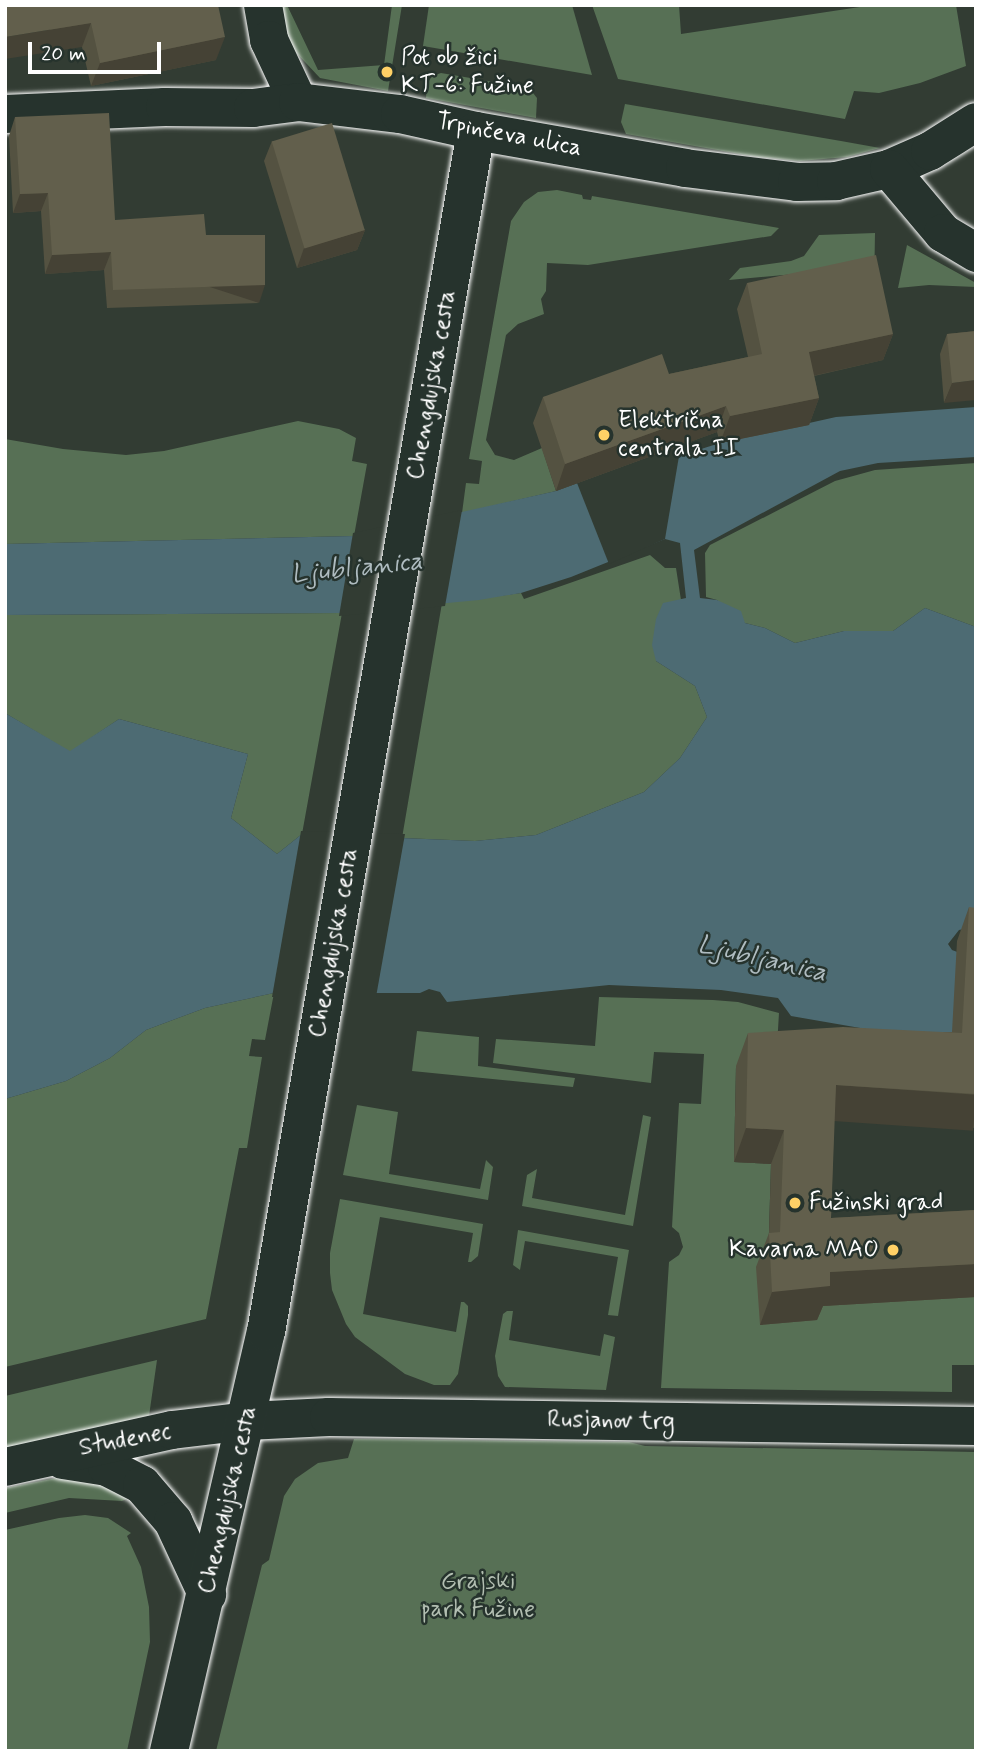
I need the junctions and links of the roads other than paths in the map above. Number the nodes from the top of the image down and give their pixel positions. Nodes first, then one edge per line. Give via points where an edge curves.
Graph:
1 (263, 5) edge
2 (298, 102) junction
3 (5, 114) edge
4 (976, 122) edge
5 (476, 131) junction
6 (889, 169) junction
7 (976, 253) edge
8 (247, 1421) junction
9 (976, 1426) edge
10 (23, 1462) edge
11 (207, 1594) junction
12 (169, 1751) edge

1 - 2 street via 270,40
2 - 3 street, Trpinčeva ulica via 253,108
2 - 5 street, Trpinčeva ulica via 400,114
4 - 6 street, Trpinčeva ulica via 930,151
5 - 6 street, Trpinčeva ulica via 773,181 836,181
5 - 8 street, Chengdujska cesta
6 - 7 street via 943,233
8 - 9 street, Rusjanov trg via 359,1418
8 - 10 street, Studenec via 172,1430
8 - 11 street, Chengdujska cesta
10 - 11 street via 107,1467 142,1485 173,1521
11 - 12 street, Chengdujska cesta

